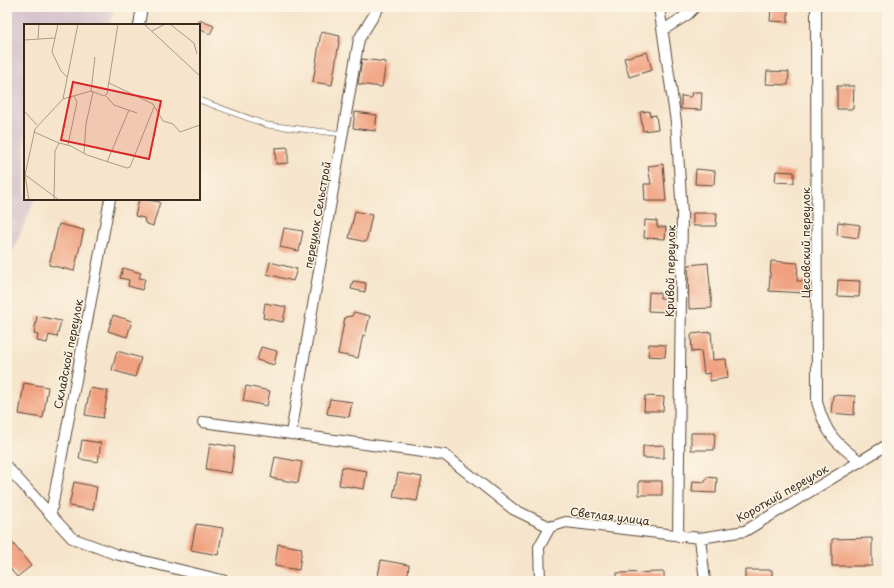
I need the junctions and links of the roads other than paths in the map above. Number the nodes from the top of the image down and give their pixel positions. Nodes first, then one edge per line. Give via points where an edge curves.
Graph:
1 (142, 7) edge
2 (379, 7) edge
3 (659, 7) edge
4 (695, 7) edge
5 (816, 7) edge
6 (139, 24) edge
7 (663, 30) junction
8 (200, 100) edge
9 (343, 134) junction
10 (110, 200) edge
11 (203, 422) dead end
12 (291, 433) junction
13 (887, 446) edge
14 (861, 462) junction
15 (7, 468) edge
16 (51, 513) junction
17 (550, 527) junction
18 (678, 536) junction
19 (700, 538) junction
20 (226, 581) edge
21 (540, 581) edge
22 (705, 581) edge

1 - 6 street
2 - 9 street, переулок Сельстрой via 359,39
3 - 7 street, Кривой переулок
4 - 7 street
5 - 14 street, Цесовский переулок via 817,402 822,421 838,445
7 - 18 street, Кривой переулок via 676,122 682,213
8 - 9 lane via 267,125
9 - 12 street, переулок Сельстрой
10 - 16 street, Складской переулок
11 - 12 street
12 - 17 street via 445,455 513,509
13 - 14 street, Короткий переулок
14 - 19 street, Короткий переулок via 745,531
15 - 16 street
16 - 20 street via 72,538 115,554
17 - 18 street, Светлая улица via 566,522
17 - 21 street via 539,547
18 - 19 street, Светлая улица
19 - 22 street

